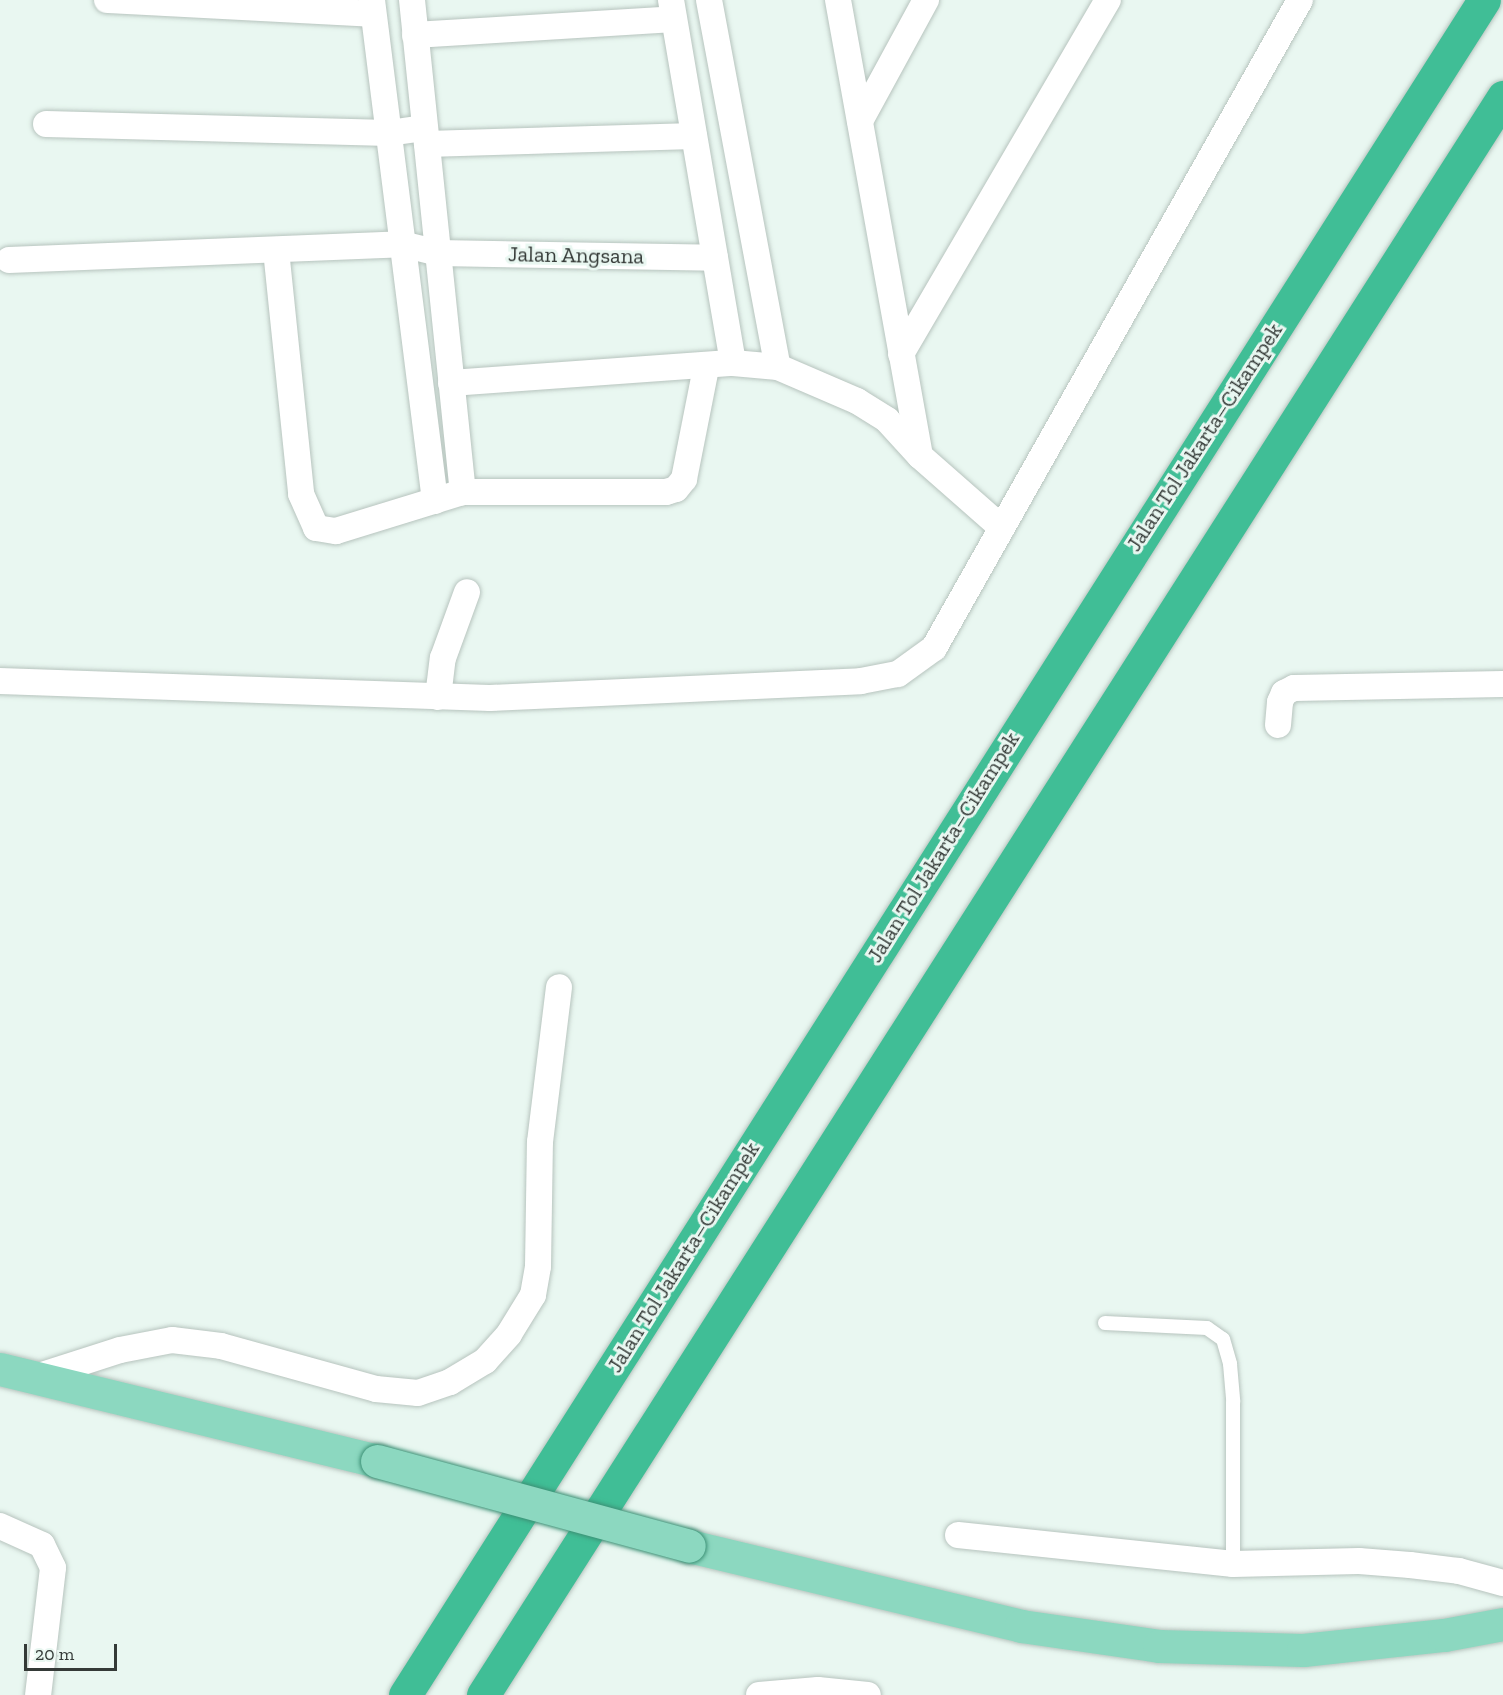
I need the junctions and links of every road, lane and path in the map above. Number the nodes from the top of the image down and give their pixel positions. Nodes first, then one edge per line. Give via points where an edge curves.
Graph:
1 (107, 0) edge
2 (412, 0) edge
3 (709, 0) edge
4 (838, 0) edge
5 (926, 0) edge
6 (1108, 0) edge
7 (1300, 0) edge
8 (1484, 0) edge
9 (372, 7) edge
10 (673, 10) edge
11 (416, 35) junction
12 (1503, 97) edge
13 (860, 121) junction
14 (46, 124) dead end
15 (389, 133) junction
16 (426, 136) junction
17 (694, 136) junction
18 (746, 192) junction
19 (704, 197) junction
20 (402, 244) junction
21 (276, 250) junction
22 (438, 253) junction
23 (715, 258) junction
24 (9, 260) dead end
25 (902, 354) junction
26 (733, 363) junction
27 (778, 367) junction
28 (706, 368) junction
29 (452, 383) junction
30 (920, 456) junction
31 (463, 492) junction
32 (435, 501) junction
33 (1002, 528) junction
34 (467, 592) dead end
35 (0, 681) edge
36 (1503, 684) edge
37 (438, 697) junction
38 (1278, 725) dead end
39 (559, 987) dead end
40 (1105, 1323) dead end
41 (0, 1369) edge
42 (33, 1378) junction
43 (0, 1526) edge
44 (958, 1535) dead end
45 (1233, 1564) junction
46 (1503, 1583) edge
47 (1503, 1624) edge
48 (38, 1695) edge
49 (405, 1695) edge
50 (483, 1695) edge
51 (759, 1695) edge
52 (868, 1695) edge

1 - 9 street
2 - 11 street
3 - 18 street
4 - 13 street
5 - 13 street
6 - 25 street
7 - 33 street
8 - 49 highway, Jalan Tol Jakarta–Cikampek
9 - 15 street
10 - 11 street
10 - 17 street
11 - 16 street
12 - 50 highway
13 - 25 street
14 - 15 street
15 - 16 street
15 - 20 street
16 - 17 street
16 - 22 street
17 - 19 street
18 - 19 street
18 - 27 street
19 - 23 street
20 - 21 street, Jalan Angsana
20 - 22 street, Jalan Angsana
20 - 32 street
21 - 24 street, Jalan Angsana
21 - 32 street via 301,494 316,528 336,531
22 - 23 street, Jalan Angsana
22 - 29 street
23 - 26 street
25 - 30 street
26 - 27 street
26 - 28 street
27 - 30 street via 856,400 887,420
28 - 29 street
28 - 31 street via 684,478 676,489
29 - 31 street
30 - 33 street
31 - 32 street
33 - 37 street via 934,648 898,674 861,681
34 - 37 street via 443,658
35 - 37 street
36 - 38 street via 1294,688 1284,693 1280,702
39 - 42 street via 540,1142 535,1286 521,1316 485,1361 450,1382 418,1393 376,1389 221,1346 172,1340 120,1350
40 - 45 lane via 1207,1328 1223,1339 1233,1402
41 - 42 main road
42 - 47 main road, bridge via 377,1461 689,1546 1021,1626 1159,1646 1313,1649 1444,1635
43 - 48 street via 42,1545 52,1561
44 - 45 street
45 - 46 street via 1410,1564
51 - 52 street via 818,1690

